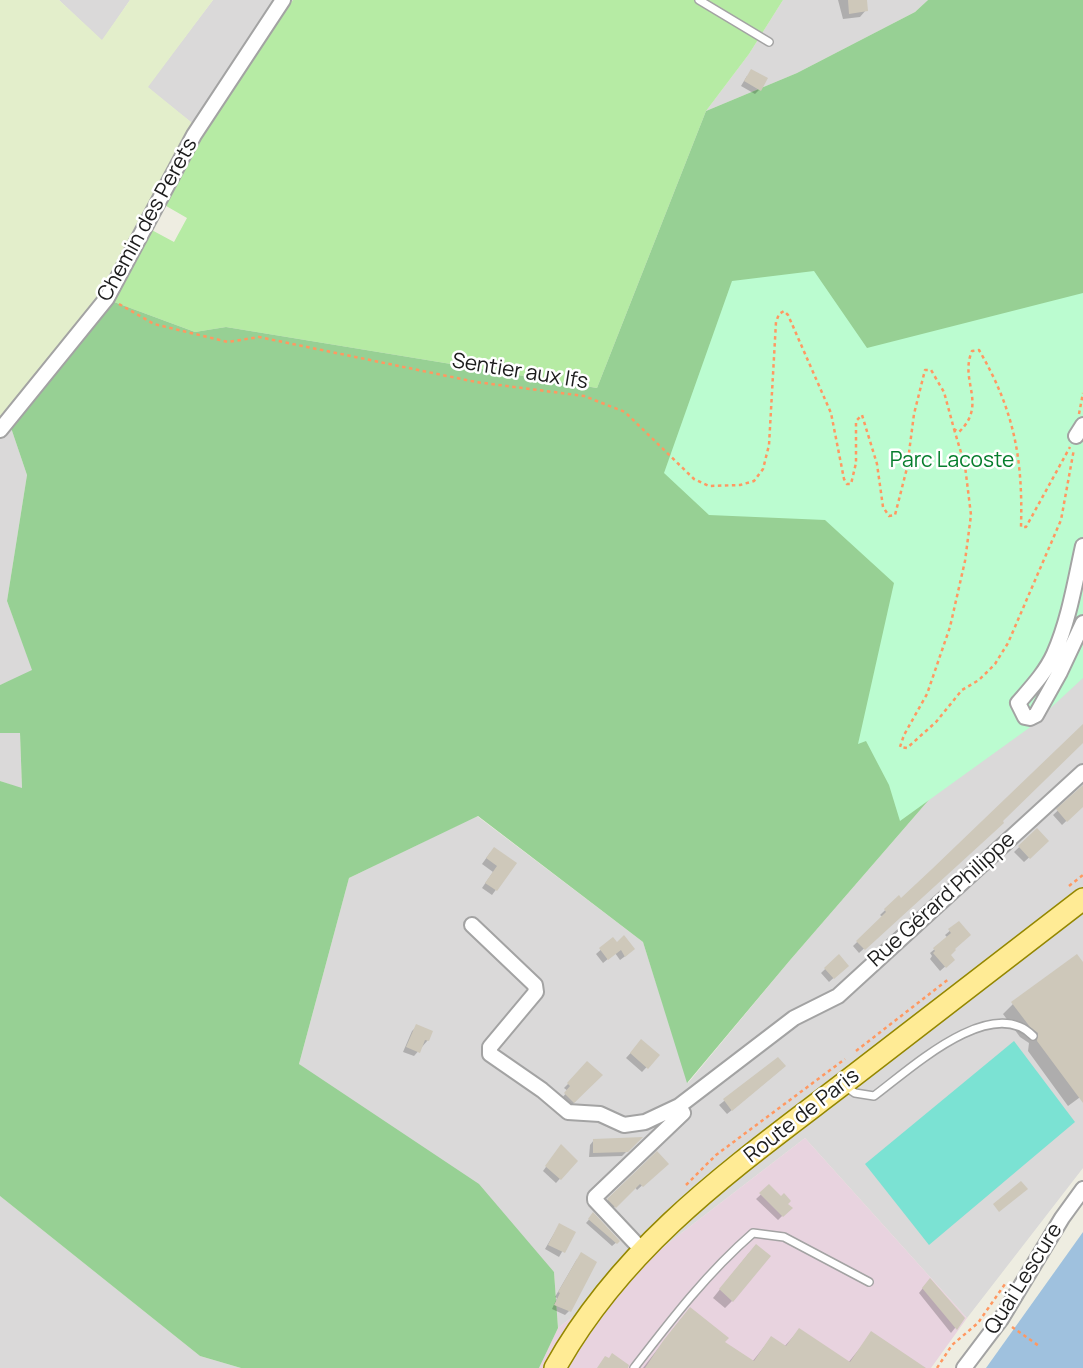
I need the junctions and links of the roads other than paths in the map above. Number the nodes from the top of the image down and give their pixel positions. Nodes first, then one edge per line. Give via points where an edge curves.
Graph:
1 (283, 0) edge
2 (699, 0) edge
3 (769, 42) dead end
4 (0, 430) edge
5 (1083, 546) edge
6 (1083, 623) edge
7 (1083, 772) edge
8 (1083, 899) edge
9 (472, 925) dead end
10 (1033, 1036) dead end
11 (843, 1084) junction
12 (679, 1106) junction
13 (1083, 1189) edge
14 (642, 1250) junction
15 (869, 1282) dead end
16 (555, 1368) edge
17 (634, 1368) edge
18 (964, 1368) edge

1 - 4 street, Chemin des Perets via 194,135 107,298
2 - 3 lane
5 - 6 street via 1068,616 1054,655 1018,702 1025,717 1036,716
7 - 12 street, Rue Gérard Philippe via 838,996 794,1018
8 - 11 main road, Route de Paris
9 - 12 street via 535,985 536,992 490,1047 491,1054 568,1112 600,1114 624,1125 645,1122
10 - 11 lane via 1013,1023 983,1026 940,1046 874,1096 855,1093
11 - 14 main road, Route de Paris via 702,1193
12 - 14 street via 684,1113 595,1197
13 - 18 street, Quai Lescure
14 - 16 main road, Route de Paris
15 - 17 lane via 784,1237 753,1233 685,1302

